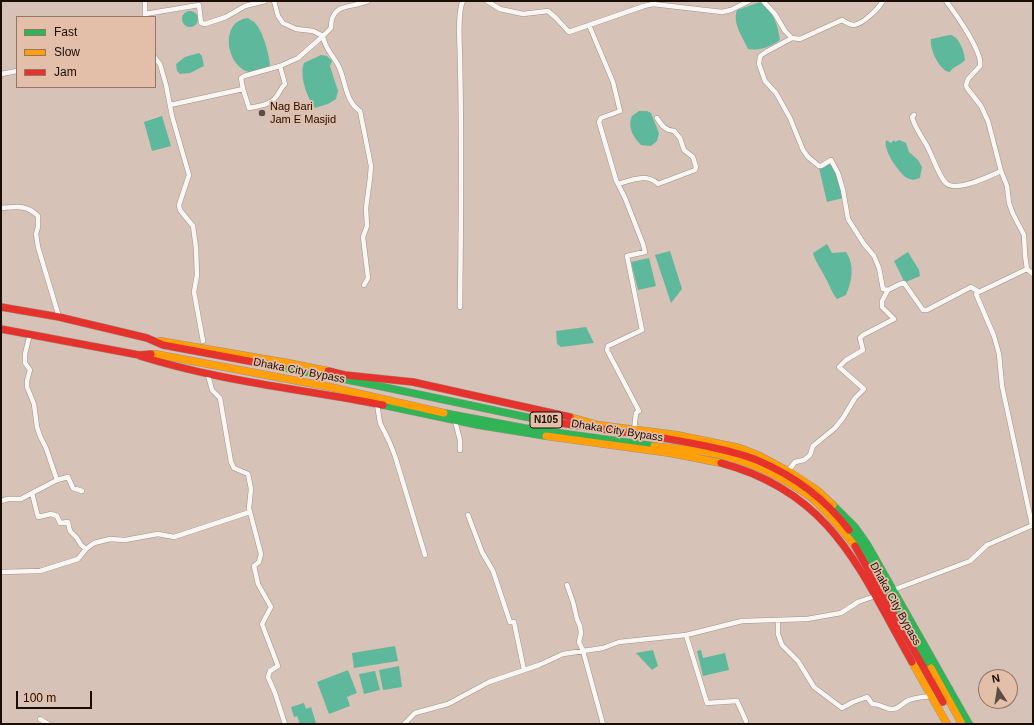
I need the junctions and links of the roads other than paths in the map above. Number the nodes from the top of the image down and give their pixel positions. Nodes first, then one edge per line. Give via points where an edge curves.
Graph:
1 (145, 1) edge
2 (265, 1) edge
3 (274, 1) edge
4 (368, 1) edge
5 (464, 1) edge
6 (487, 1) edge
7 (749, 1) edge
8 (764, 1) edge
9 (883, 1) edge
10 (946, 1) edge
11 (145, 16) edge
12 (589, 25) junction
13 (323, 36) junction
14 (792, 38) junction
15 (158, 64) edge
16 (280, 66) junction
17 (16, 71) edge
18 (1, 74) edge
19 (243, 88) junction
20 (170, 105) junction
21 (914, 115) dead end
22 (657, 118) dead end
23 (1001, 171) junction
24 (618, 184) junction
25 (1, 208) edge
26 (1027, 269) junction
27 (1033, 274) edge
28 (364, 285) dead end
29 (888, 290) junction
30 (979, 292) junction
31 (460, 306) dead end
32 (1, 307) edge
33 (60, 317) junction
34 (1, 329) edge
35 (30, 334) junction
36 (150, 339) junction
37 (203, 341) dead end
38 (138, 355) junction
39 (208, 375) junction
40 (377, 404) junction
41 (455, 421) junction
42 (634, 430) junction
43 (460, 450) dead end
44 (788, 471) junction
45 (57, 480) junction
46 (82, 491) dead end
47 (32, 493) junction
48 (1, 501) edge
49 (250, 512) junction
50 (468, 515) dead end
51 (1032, 525) edge
52 (86, 549) junction
53 (425, 555) dead end
54 (1, 572) edge
55 (567, 585) dead end
56 (893, 590) junction
57 (875, 596) junction
58 (778, 620) junction
59 (686, 635) junction
60 (583, 651) junction
61 (524, 670) junction
62 (931, 696) junction
63 (40, 719) dead end
64 (746, 722) dead end
65 (48, 724) edge
66 (285, 724) edge
67 (404, 724) edge
68 (603, 724) edge
69 (947, 724) edge
70 (956, 724) edge
71 (962, 724) edge
72 (969, 724) edge

1 - 11 street
2 - 11 street via 245,6 226,17 205,24 201,23 199,5
3 - 13 street via 283,23
4 - 13 street via 336,11 331,19 331,28
5 - 31 street via 461,5 460,31
6 - 12 street via 500,9 523,14 548,11 568,32
7 - 12 street via 722,12 653,4
8 - 14 street
9 - 14 street via 855,25 842,20 800,39
10 - 23 street via 963,25 979,56 980,66 966,84 988,121
12 - 24 street via 612,82 620,111 601,118 599,122
13 - 16 street via 298,58
13 - 28 street via 339,67 350,101 360,111 371,166 366,208 367,226 363,236 368,278
14 - 29 street via 760,56 761,73 782,103 808,157 818,166 831,160 843,190 848,219 874,256 884,289
15 - 20 street
16 - 19 street via 244,76 241,78
16 - 19 street via 285,84 269,103 249,108
17 - 18 street
19 - 20 street
20 - 37 street via 189,175 179,205 193,226 198,275 194,292
21 - 23 street via 912,118 947,184 966,185
22 - 24 street via 663,127 674,131 680,138 684,150 693,157 695,170 658,184 648,178
23 - 26 street via 1007,186 1009,203 1024,235
24 - 42 street via 645,252 627,256 642,330 608,346 607,350 638,411
25 - 33 street via 31,209 38,216 38,247
26 - 27 street
26 - 30 street
29 - 30 street via 904,283 923,310 971,287
29 - 44 street via 882,307 894,319 863,334 860,338 863,350 839,367 864,389 835,428 813,446 810,455 795,462
30 - 51 street via 976,294 999,354 1002,386
32 - 33 main road, Dhaka City Bypass / N105
33 - 36 main road, Dhaka City Bypass / N105
34 - 35 main road, Dhaka City Bypass / N105
35 - 38 main road, Dhaka City Bypass / N105
35 - 45 street via 25,354 25,363 30,370 26,381 27,387 35,408 39,432
36 - 42 main road via 344,375 413,382 570,416 598,425
36 - 71 main road, Dhaka City Bypass / N105 via 164,345 526,417 677,440 758,460 786,474 814,494 840,518 858,540
38 - 39 main road
38 - 70 main road, Dhaka City Bypass / N105 via 155,354 330,387 524,428 720,455 757,466 810,498 853,544
39 - 40 main road
39 - 49 street via 212,390 220,398 231,462 234,468 248,474 251,489
40 - 41 main road
40 - 53 street via 380,423 390,441
41 - 43 street
41 - 57 main road via 718,461 768,479 790,492 817,514 839,537
42 - 44 main road via 740,448
44 - 56 main road via 817,490 843,514 867,544
45 - 46 street via 68,477 74,488
45 - 47 street
47 - 48 street via 21,499
47 - 52 street via 38,516 51,514 57,516 60,523 68,522 70,531
49 - 52 street via 174,537 158,534 125,540 110,539 94,543
49 - 66 street via 261,554 259,562 254,566 256,578 271,607 262,624 278,666 270,671 268,677
50 - 61 street via 482,552 493,571 510,622 514,622
51 - 56 street via 987,545 970,560
52 - 54 street via 78,559 40,571
55 - 60 street via 580,626 579,642
56 - 72 main road
57 - 58 street via 858,602 841,613 807,619
57 - 62 main road
58 - 59 street via 742,621
58 - 62 street via 778,634 782,646 798,661 814,687 842,708 867,697 872,704 895,709 908,700
59 - 60 street via 619,642
59 - 64 street via 707,702 737,701
60 - 61 street via 563,654
60 - 68 street
61 - 67 street via 489,682 448,704 415,713
62 - 69 main road
63 - 65 street

